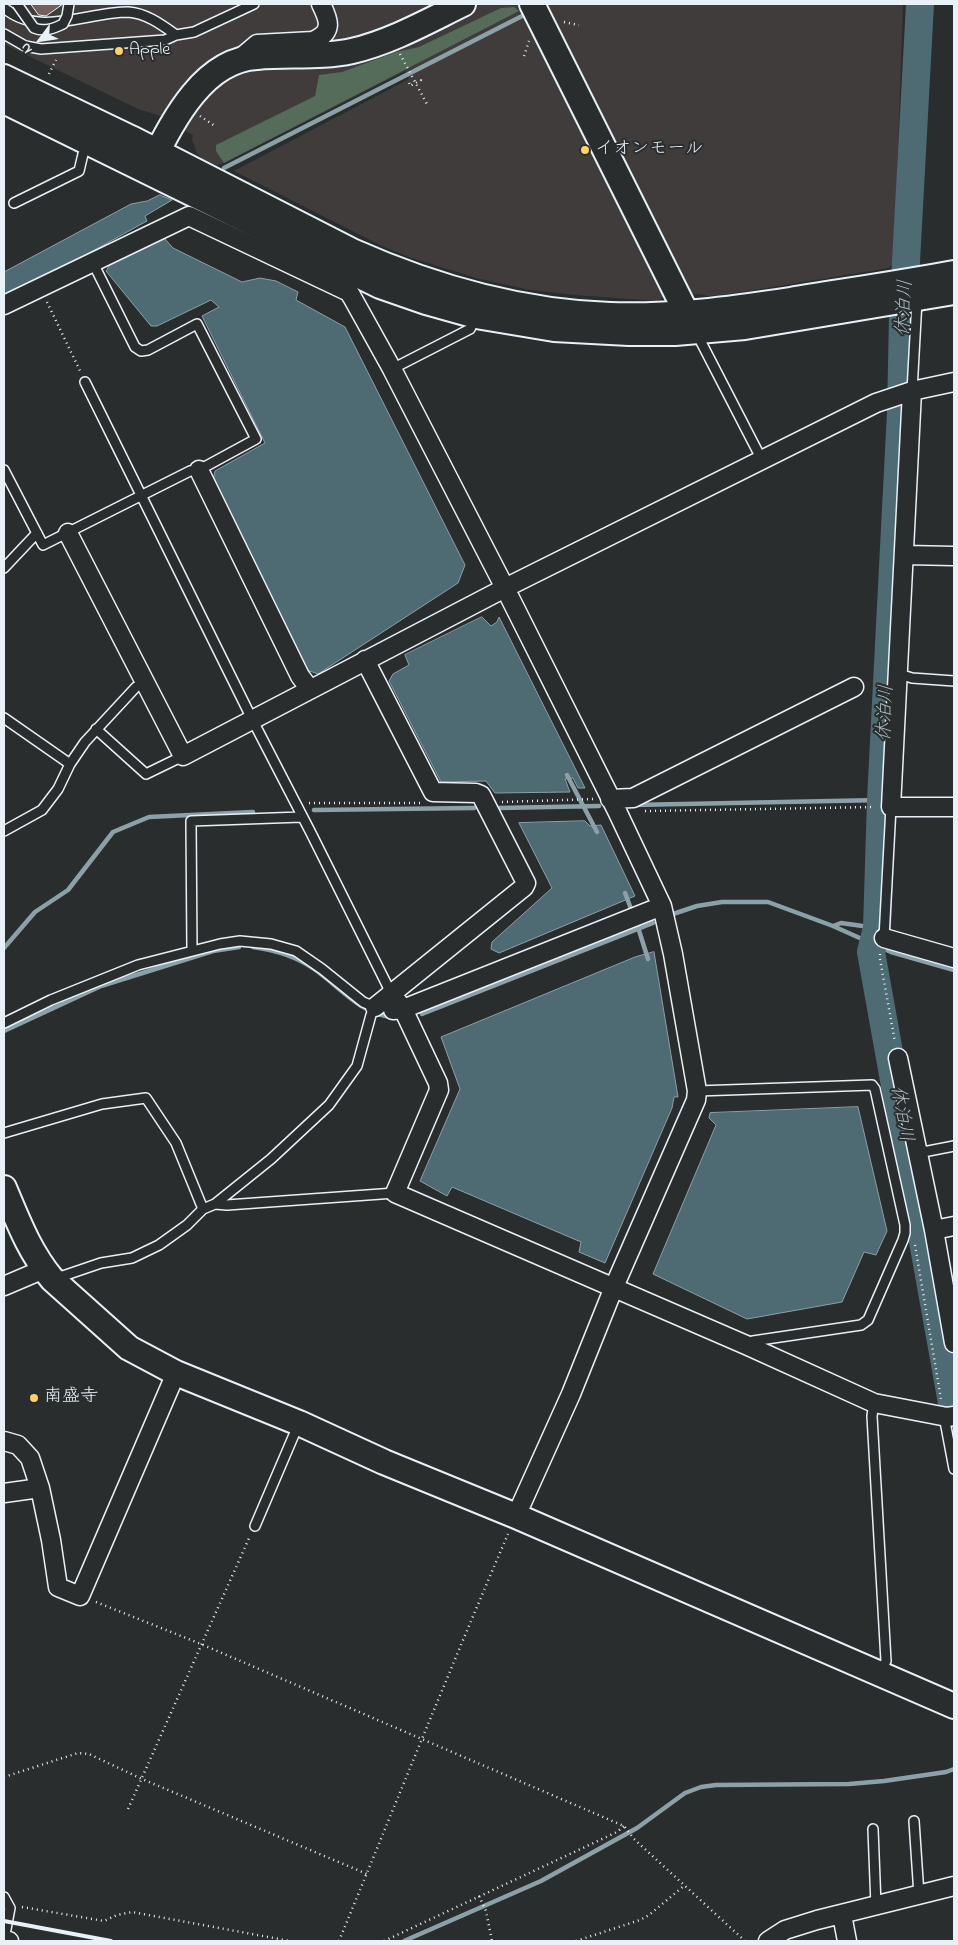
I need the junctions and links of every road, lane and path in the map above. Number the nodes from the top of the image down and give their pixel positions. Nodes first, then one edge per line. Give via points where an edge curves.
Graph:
1 (18, 4) edge
2 (69, 4) edge
3 (254, 4) edge
4 (321, 4) edge
5 (463, 4) edge
6 (4, 8) edge
7 (543, 13) edge
8 (580, 25) dead end
9 (4, 34) edge
10 (176, 34) junction
11 (55, 61) dead end
12 (235, 62) junction
13 (404, 62) dead end
14 (49, 74) dead end
15 (4, 77) edge
16 (420, 77) dead end
17 (409, 83) dead end
18 (416, 83) junction
19 (4, 101) edge
20 (428, 106) dead end
21 (197, 115) dead end
22 (215, 126) dead end
23 (89, 144) junction
24 (152, 162) junction
25 (14, 203) dead end
26 (92, 261) junction
27 (954, 273) edge
28 (353, 283) junction
29 (40, 287) junction
30 (916, 289) junction
31 (954, 292) edge
32 (4, 305) edge
33 (476, 316) junction
34 (693, 322) junction
35 (392, 369) junction
36 (85, 382) joint
37 (954, 382) edge
38 (909, 392) junction
39 (762, 460) junction
40 (4, 470) edge
41 (199, 470) junction
42 (142, 497) junction
43 (37, 533) junction
44 (68, 533) junction
45 (905, 556) junction
46 (954, 556) edge
47 (4, 568) edge
48 (504, 588) junction
49 (365, 660) junction
50 (899, 674) junction
51 (954, 681) edge
52 (145, 683) junction
53 (854, 687) dead end
54 (309, 688) junction
55 (4, 718) edge
56 (252, 720) junction
57 (96, 729) junction
58 (182, 756) junction
59 (70, 764) junction
60 (424, 802) dead end
61 (484, 802) junction
62 (295, 804) junction
63 (614, 805) junction
64 (884, 807) junction
65 (954, 807) edge
66 (301, 816) junction
67 (4, 831) edge
68 (662, 906) junction
69 (884, 938) junction
70 (192, 951) junction
71 (954, 958) edge
72 (391, 993) junction
73 (375, 1007) junction
74 (403, 1009) junction
75 (4, 1023) edge
76 (898, 1058) joint
77 (697, 1090) junction
78 (4, 1133) edge
79 (954, 1146) edge
80 (918, 1153) junction
81 (4, 1188) edge
82 (395, 1193) junction
83 (215, 1204) junction
84 (203, 1209) junction
85 (954, 1226) edge
86 (934, 1230) junction
87 (906, 1233) junction
88 (48, 1274) junction
89 (4, 1286) edge
90 (614, 1287) junction
91 (951, 1308) edge
92 (954, 1343) edge
93 (746, 1345) junction
94 (176, 1373) junction
95 (874, 1403) junction
96 (948, 1416) edge
97 (299, 1423) junction
98 (4, 1441) edge
99 (954, 1469) edge
100 (40, 1488) junction
101 (4, 1493) edge
102 (516, 1516) junction
103 (255, 1526) joint
104 (80, 1596) junction
105 (201, 1644) junction
106 (881, 1673) junction
107 (954, 1706) edge
108 (423, 1740) junction
109 (4, 1777) edge
110 (142, 1779) junction
111 (128, 1809) dead end
112 (914, 1821) dead end
113 (625, 1827) junction
114 (873, 1828) dead end
115 (367, 1874) junction
116 (685, 1885) junction
117 (954, 1886) edge
118 (919, 1895) junction
119 (479, 1896) junction
120 (6, 1901) edge
121 (876, 1906) junction
122 (842, 1915) junction
123 (4, 1940) edge
124 (9, 1941) edge
125 (290, 1941) edge
126 (339, 1941) edge
127 (384, 1941) edge
128 (492, 1941) edge
129 (576, 1941) edge
130 (746, 1941) edge
131 (768, 1941) edge
132 (847, 1941) edge

1 - 2 lane, bridge via 34,28 50,30 63,24
3 - 10 lane via 194,32
4 - 12 street via 329,21 320,38 257,44
5 - 12 street via 390,38 351,51 254,57
6 - 10 lane, bridge via 24,20 43,23 128,12 150,18
7 - 8 path via 565,23
7 - 34 street
9 - 10 lane via 25,46 41,49 165,40
11 - 14 path
12 - 24 street via 210,76 198,88 177,117
13 - 18 path
15 - 24 street
16 - 18 path
17 - 18 path via 410,86
18 - 20 path
19 - 23 street
21 - 22 path
23 - 24 street
23 - 25 lane via 79,171
24 - 28 street via 173,184
24 - 34 street via 197,172 352,251 436,284 536,308
26 - 28 street via 189,216
26 - 29 street
26 - 41 lane via 135,347 140,351 148,350 197,324 252,430 256,439
27 - 30 street
28 - 33 street via 380,286
28 - 35 street
29 - 32 street
29 - 36 path
30 - 31 street
30 - 34 street via 745,326
30 - 38 lane
33 - 34 street via 594,332 666,333
33 - 35 lane via 470,329
34 - 39 lane
35 - 48 street
36 - 42 lane
37 - 38 street
38 - 39 street via 876,403
38 - 45 street
39 - 48 street
40 - 43 lane
41 - 42 lane via 190,471
41 - 54 street
42 - 44 lane
42 - 56 lane
43 - 44 lane via 43,545
43 - 47 lane
44 - 52 street
45 - 46 street
45 - 50 street
48 - 49 street
48 - 63 street
49 - 54 street
49 - 61 street via 432,792 476,793
50 - 51 lane
50 - 64 street
52 - 57 lane via 136,687
52 - 58 street
53 - 63 street
54 - 56 street
55 - 59 lane
56 - 58 street
56 - 62 lane
57 - 58 lane via 146,774
57 - 59 lane
59 - 67 lane via 58,789 42,810
60 - 62 path
61 - 63 path
61 - 72 street via 526,883
62 - 66 lane
63 - 64 path
63 - 68 street
64 - 65 street
64 - 69 lane
66 - 70 lane via 191,820
66 - 72 lane
68 - 74 street
68 - 77 street
69 - 71 street
69 - 76 path via 880,959
70 - 73 lane via 240,941 284,947 307,958 363,1002
70 - 75 lane via 138,966 51,1000
72 - 73 street
72 - 74 street
73 - 74 street
73 - 83 lane via 357,1066 329,1105
74 - 82 street via 439,1090
76 - 80 street
77 - 87 lane via 872,1085
77 - 90 street via 692,1112
78 - 84 lane via 102,1104 146,1098 176,1143
79 - 80 lane
80 - 86 street
81 - 88 street via 32,1252
82 - 83 lane
82 - 90 street
83 - 84 lane
84 - 88 lane via 159,1245 132,1258
85 - 86 street
86 - 91 street
87 - 93 lane via 868,1320 862,1325 753,1341
87 - 96 path via 914,1241
88 - 89 street
88 - 94 street via 129,1348
90 - 93 street
90 - 102 street via 571,1394
91 - 92 street
93 - 95 street
94 - 97 street
94 - 104 street
95 - 96 street
95 - 106 lane via 872,1416 886,1662
96 - 99 lane
97 - 102 street
97 - 103 lane
98 - 100 street via 18,1445 27,1453
100 - 101 street
100 - 104 street via 58,1586
102 - 106 street
102 - 108 path
103 - 105 path
104 - 105 path
105 - 108 path
105 - 110 path
106 - 107 street
108 - 113 path
108 - 115 path
109 - 110 path via 78,1753 89,1754
110 - 111 path
110 - 115 path
112 - 118 lane
113 - 116 path
113 - 119 path
114 - 121 lane
115 - 126 path
116 - 129 path via 640,1920
116 - 130 path
117 - 118 street
118 - 121 street
119 - 127 path
119 - 128 path via 486,1911
120 - 123 lane via 10,1908
120 - 125 path via 104,1921 132,1912
121 - 122 street
122 - 131 street via 785,1930
122 - 132 street
123 - 124 street

